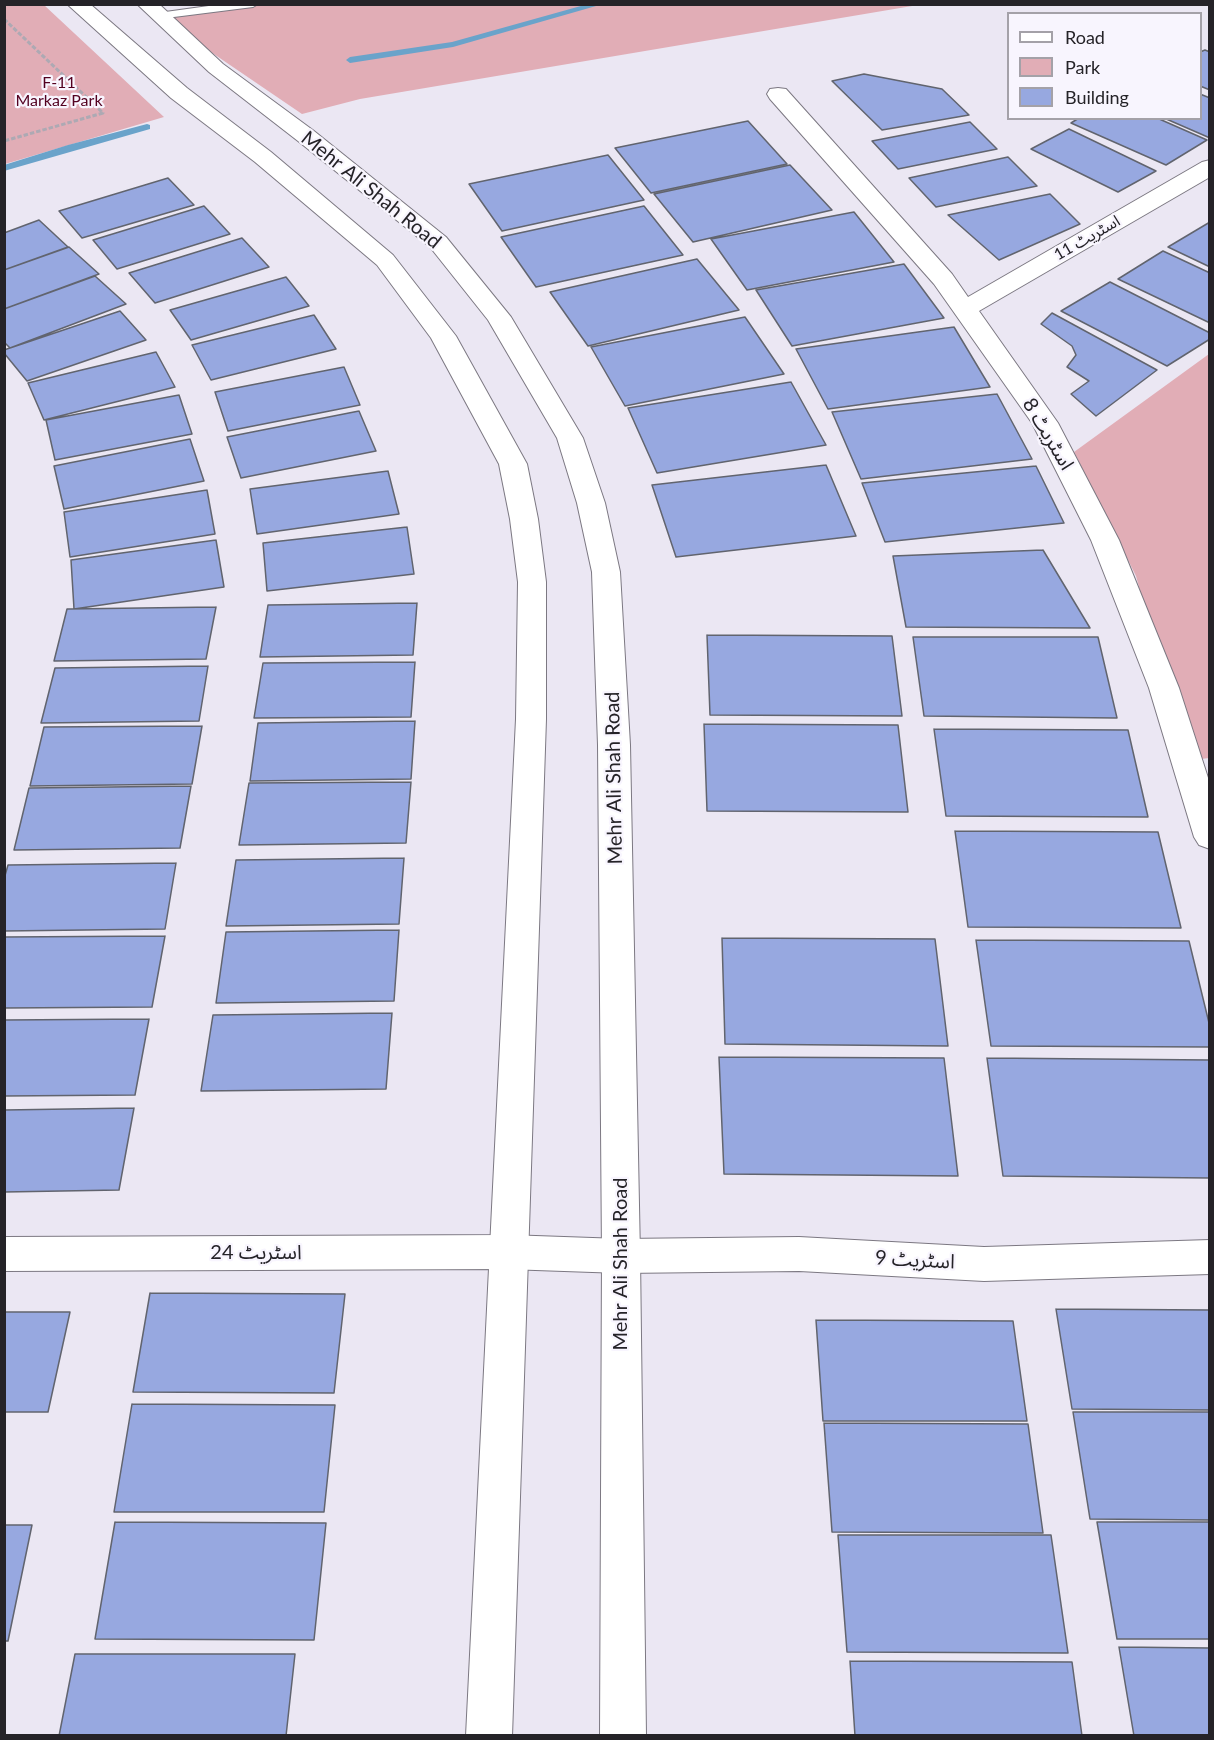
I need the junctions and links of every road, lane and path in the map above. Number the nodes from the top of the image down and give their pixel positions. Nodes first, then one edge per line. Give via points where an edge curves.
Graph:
1 (77, 4) edge
2 (253, 4) edge
3 (152, 10) edge
4 (4, 19) edge
5 (778, 94) dead end
6 (4, 141) edge
7 (1209, 167) edge
8 (1186, 180) junction
9 (1209, 190) edge
10 (965, 309) junction
11 (1198, 759) edge
12 (1209, 837) edge
13 (507, 1252) junction
14 (4, 1254) edge
15 (621, 1256) junction
16 (1209, 1257) edge
17 (489, 1736) edge
18 (623, 1736) edge

1 - 13 street via 179,93 263,157 385,260 443,336 513,464 532,582 531,719
2 - 3 lane
3 - 15 street, Mehr Ali Shah Road via 216,68 438,242 499,317 570,438 591,503 606,572 611,644
4 - 6 path via 103,113
5 - 10 street, اسٹریٹ 8 via 878,203
7 - 8 street, اسٹریٹ 11
8 - 9 street
8 - 10 street, اسٹریٹ 11
10 - 11 street, اسٹریٹ 8 via 1045,423 1106,540 1164,688
11 - 12 street, اسٹریٹ 8
13 - 14 street, اسٹریٹ 24
13 - 15 street, اسٹریٹ 24
13 - 17 street
15 - 16 street, اسٹریٹ 9 via 799,1254 984,1264
15 - 18 street, Mehr Ali Shah Road

